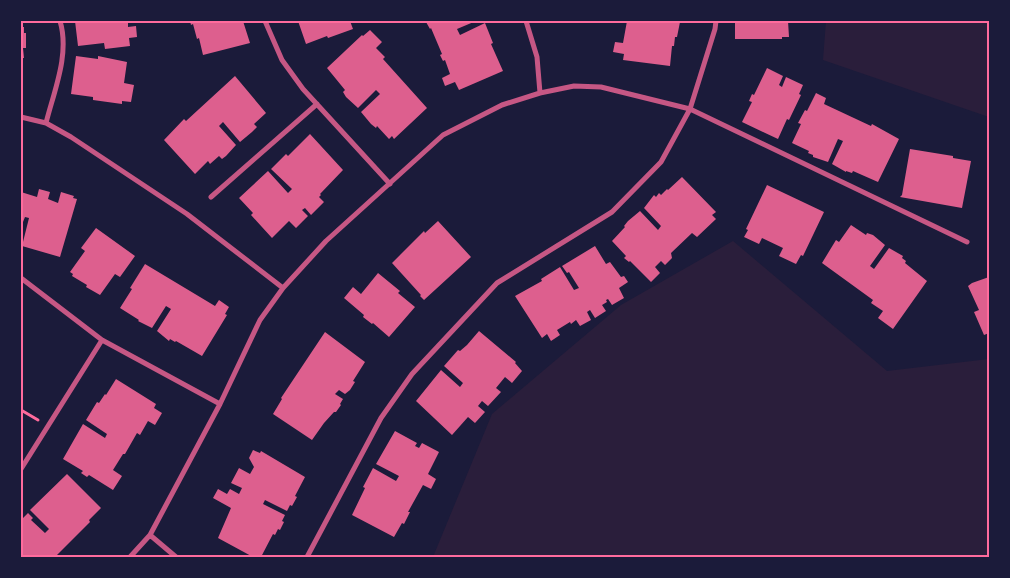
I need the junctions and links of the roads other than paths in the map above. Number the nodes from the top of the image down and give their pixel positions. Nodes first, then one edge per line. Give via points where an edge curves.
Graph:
1 (60, 21) edge
2 (265, 21) edge
3 (526, 21) edge
4 (716, 21) edge
5 (540, 93) junction
6 (316, 104) junction
7 (690, 109) junction
8 (21, 117) edge
9 (46, 123) junction
10 (390, 184) junction
11 (211, 197) dead end
12 (967, 242) dead end
13 (21, 278) edge
14 (283, 288) junction
15 (102, 340) junction
16 (220, 404) junction
17 (21, 470) edge
18 (150, 535) junction
19 (130, 557) edge
20 (176, 557) edge
21 (307, 557) edge

1 - 9 street via 64,33 62,59
2 - 6 street via 282,60
3 - 5 street via 537,58
4 - 7 street
5 - 7 street via 574,86 601,87
5 - 10 street via 502,105 443,135
6 - 10 street
6 - 11 street
7 - 12 street
7 - 21 street via 661,162 612,212 497,283 412,374 381,418
8 - 9 street
9 - 14 street via 187,214
10 - 14 street via 326,241
13 - 15 street
14 - 16 street via 260,320
15 - 16 street
15 - 17 street
16 - 18 street
18 - 19 street
18 - 20 street

